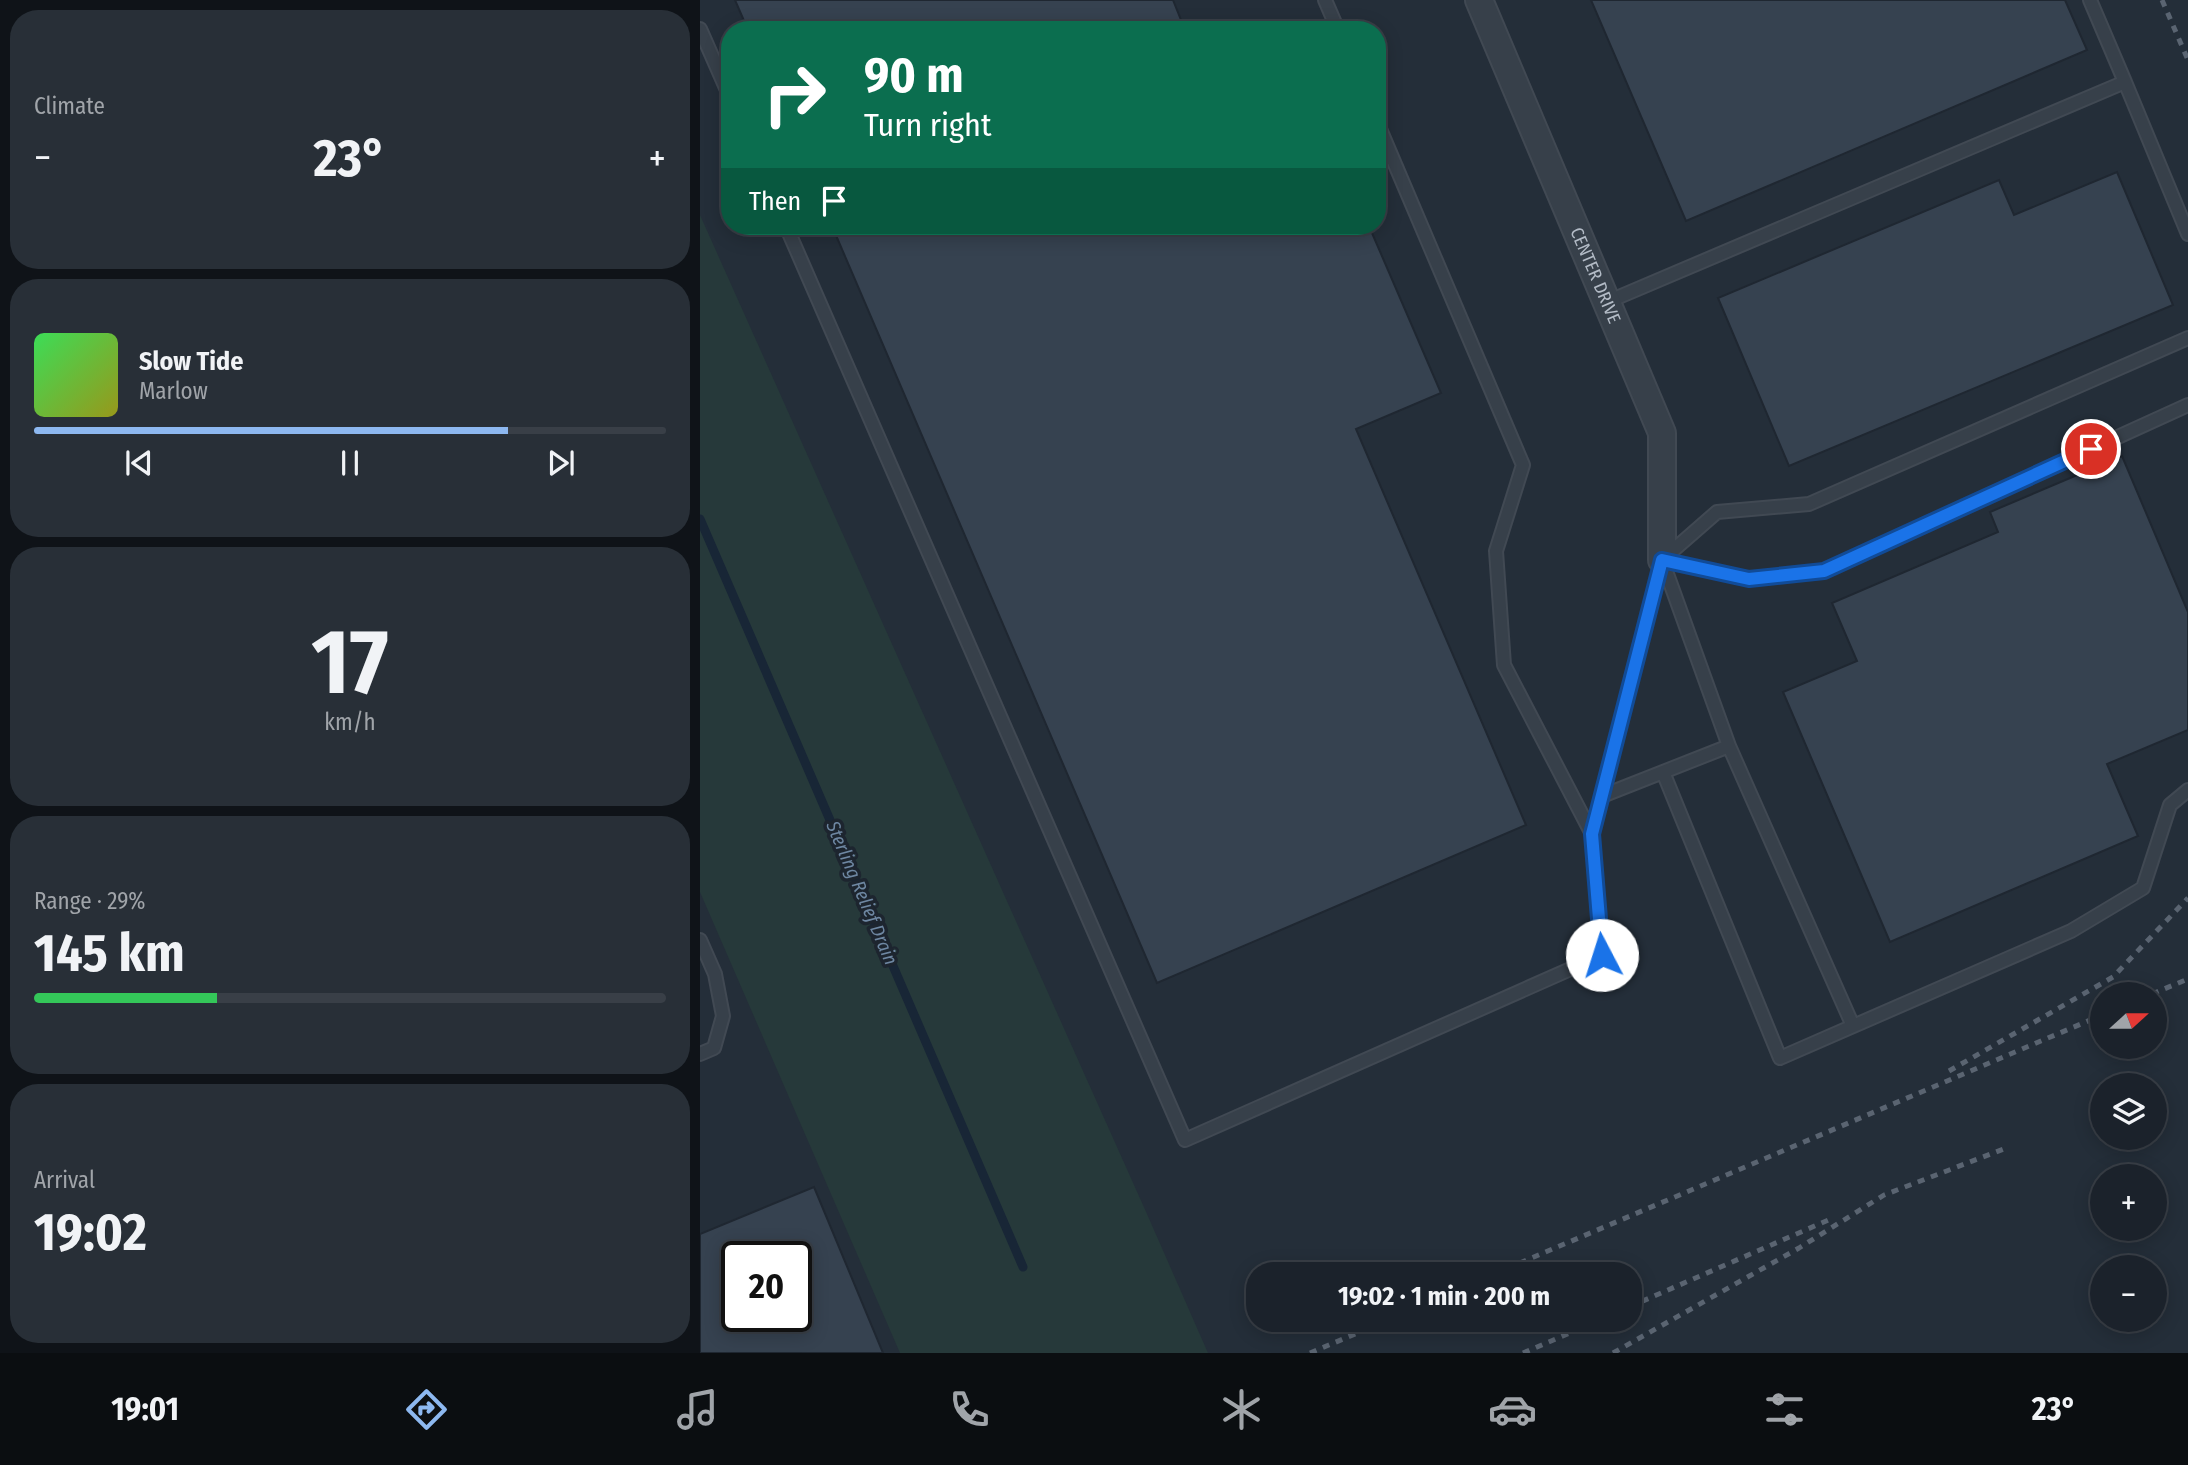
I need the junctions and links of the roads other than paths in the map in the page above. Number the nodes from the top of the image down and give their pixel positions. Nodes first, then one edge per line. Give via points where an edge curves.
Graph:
1 (1325, 0) edge
2 (1479, 0) edge
3 (2090, 0) edge
4 (1334, 21) edge
5 (700, 29) edge
6 (721, 77) edge
7 (2125, 82) junction
8 (1386, 143) edge
9 (2188, 234) edge
10 (790, 235) edge
11 (1607, 302) junction
12 (2188, 338) edge
13 (2188, 405) edge
14 (1662, 560) junction
15 (1729, 746) junction
16 (1663, 772) junction
17 (2188, 790) edge
18 (1602, 796) junction
19 (1592, 834) junction
20 (700, 940) edge
21 (1853, 1026) junction
22 (700, 1054) edge

1 - 4 lane
2 - 11 street, CENTER DRIVE
3 - 7 lane
5 - 6 lane
7 - 9 lane
7 - 11 lane
8 - 19 lane via 1524,466 1496,551 1504,665
10 - 19 lane via 1185,1140 1602,955
11 - 14 street, CENTER DRIVE via 1662,433
12 - 14 lane via 1809,504 1717,512
13 - 14 lane via 1824,571 1749,579
14 - 15 lane
14 - 18 lane
15 - 16 lane
15 - 21 lane
16 - 18 lane
16 - 21 lane via 1780,1058
17 - 21 lane via 2170,805 2143,888 2071,932
18 - 19 lane
20 - 22 lane via 715,974 723,1016 714,1048

